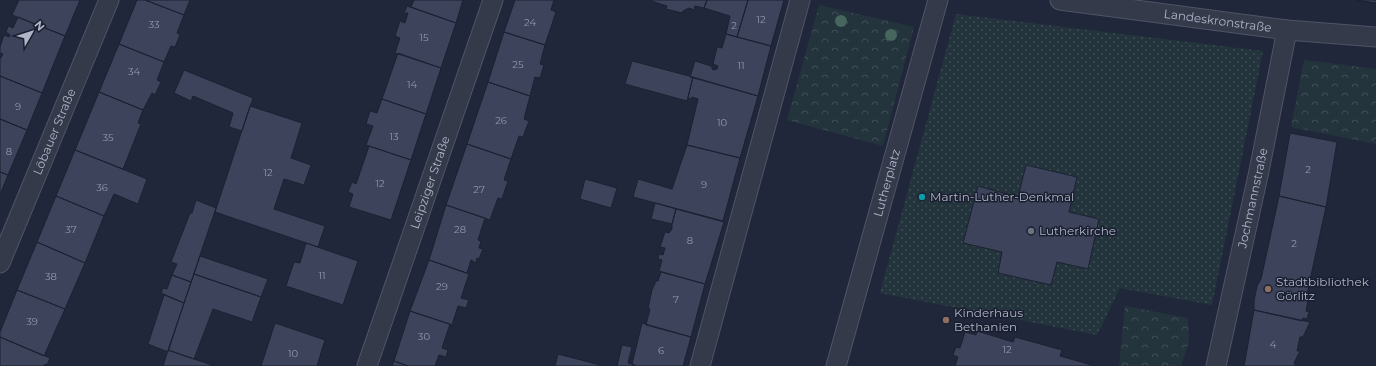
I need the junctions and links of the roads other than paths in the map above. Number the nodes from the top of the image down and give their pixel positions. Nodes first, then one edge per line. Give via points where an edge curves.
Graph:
1 (109, 0) edge
2 (493, 0) edge
3 (800, 0) edge
4 (938, 0) edge
5 (1060, 0) edge
6 (1287, 30) junction
7 (1376, 37) edge
8 (0, 263) edge
9 (367, 366) edge
10 (700, 366) edge
11 (836, 366) edge
12 (1216, 366) edge

1 - 8 street, Löbauer Straße
2 - 9 street, Leipziger Straße
3 - 10 street
4 - 11 street, Lutherplatz
5 - 6 street, Landeskronstraße
6 - 7 street, Landeskronstraße
6 - 12 street, Jochmannstraße

